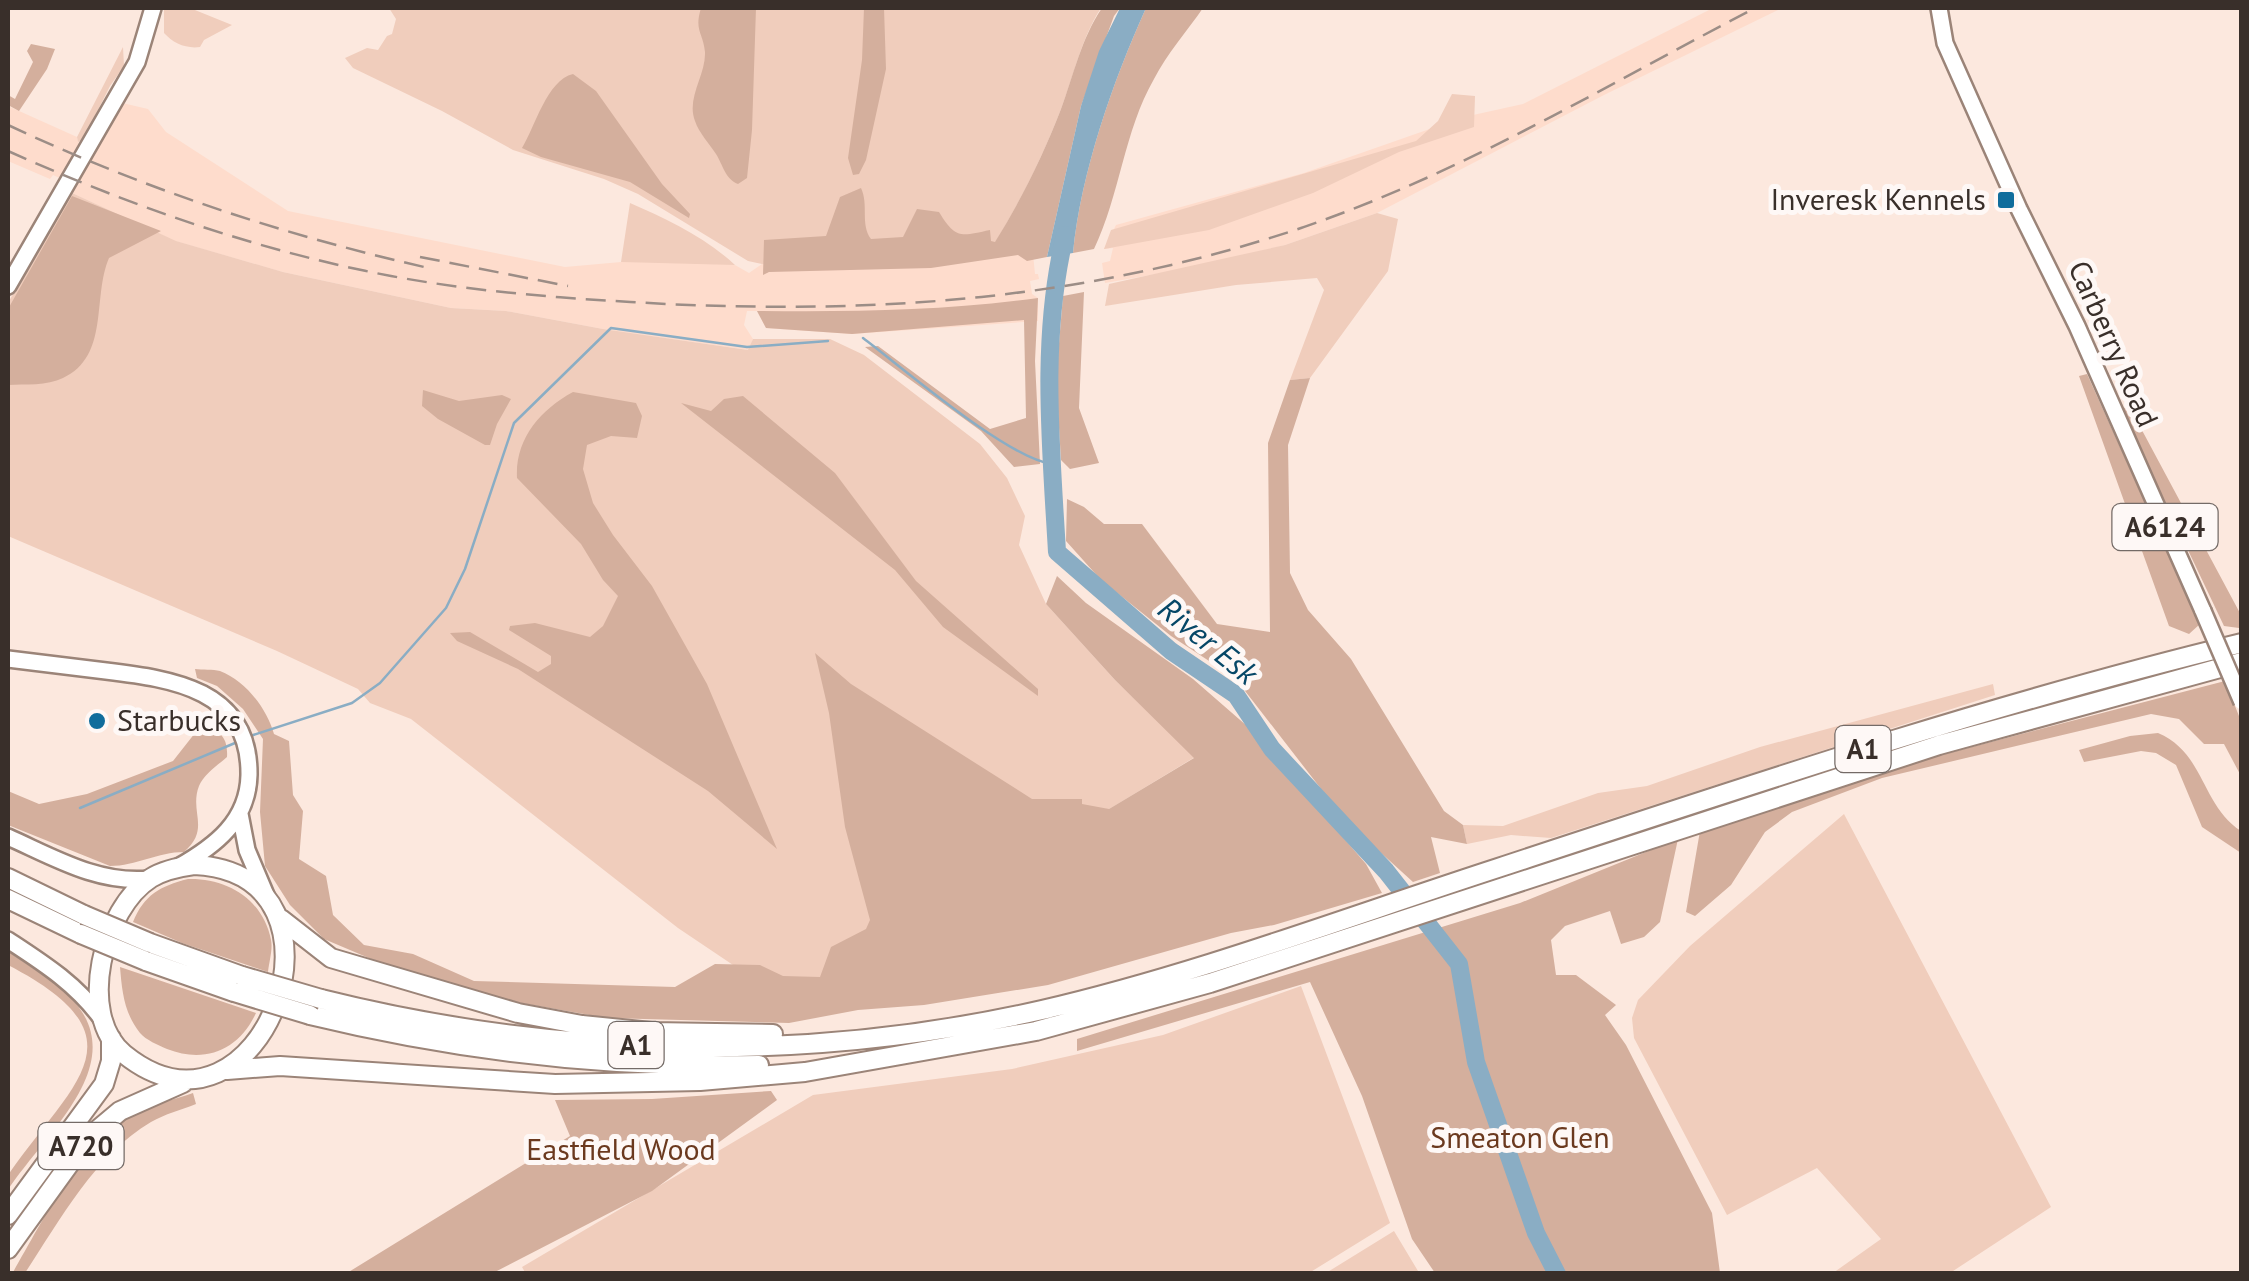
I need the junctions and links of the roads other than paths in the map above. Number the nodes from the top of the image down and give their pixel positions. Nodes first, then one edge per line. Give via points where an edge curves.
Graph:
1 (152, 8) edge
2 (1938, 8) edge
3 (8, 286) edge
4 (2242, 643) edge
5 (8, 659) edge
6 (2242, 662) edge
7 (2242, 702) edge
8 (240, 814) junction
9 (8, 838) edge
10 (178, 867) junction
11 (8, 878) edge
12 (149, 879) junction
13 (1494, 879) junction
14 (266, 895) junction
15 (8, 899) edge
16 (281, 919) junction
17 (8, 940) edge
18 (148, 952) junction
19 (238, 984) junction
20 (101, 1018) junction
21 (954, 1027) junction
22 (110, 1038) junction
23 (904, 1054) junction
24 (227, 1070) junction
25 (188, 1080) junction
26 (8, 1215) edge
27 (8, 1249) edge

1 - 3 main road via 137,62
2 - 7 main road, Carberry Road / A6124, bridge via 1952,60
4 - 13 highway, A1 via 1959,719
5 - 8 main road via 188,685 222,708 242,740 248,782
6 - 13 highway, A1 via 1939,744
8 - 10 main road via 211,848
8 - 14 main road
9 - 12 main road via 100,876
10 - 12 highway
10 - 14 highway via 228,870
11 - 18 highway, A1, bridge
12 - 20 highway via 112,930 98,987
13 - 21 highway, A1 via 1130,987
13 - 23 highway, A1 via 1338,941 1187,990 1071,1022
14 - 16 highway
15 - 18 highway, A1, bridge via 81,934
16 - 21 highway, A1 via 331,958 451,996 582,1025 727,1035
16 - 24 highway via 286,955 268,1024
17 - 20 main road via 63,976
18 - 19 highway, A1
19 - 21 highway, A1, bridge via 500,1034 659,1047 835,1042
19 - 23 highway, A1, bridge via 310,1015 433,1042 566,1060 731,1066
20 - 22 highway
22 - 25 highway via 146,1068
22 - 26 highway, A720 via 104,1084
23 - 24 highway, A1 via 804,1072 631,1084 280,1066
24 - 25 highway
25 - 27 highway, A720 via 120,1111 89,1137

